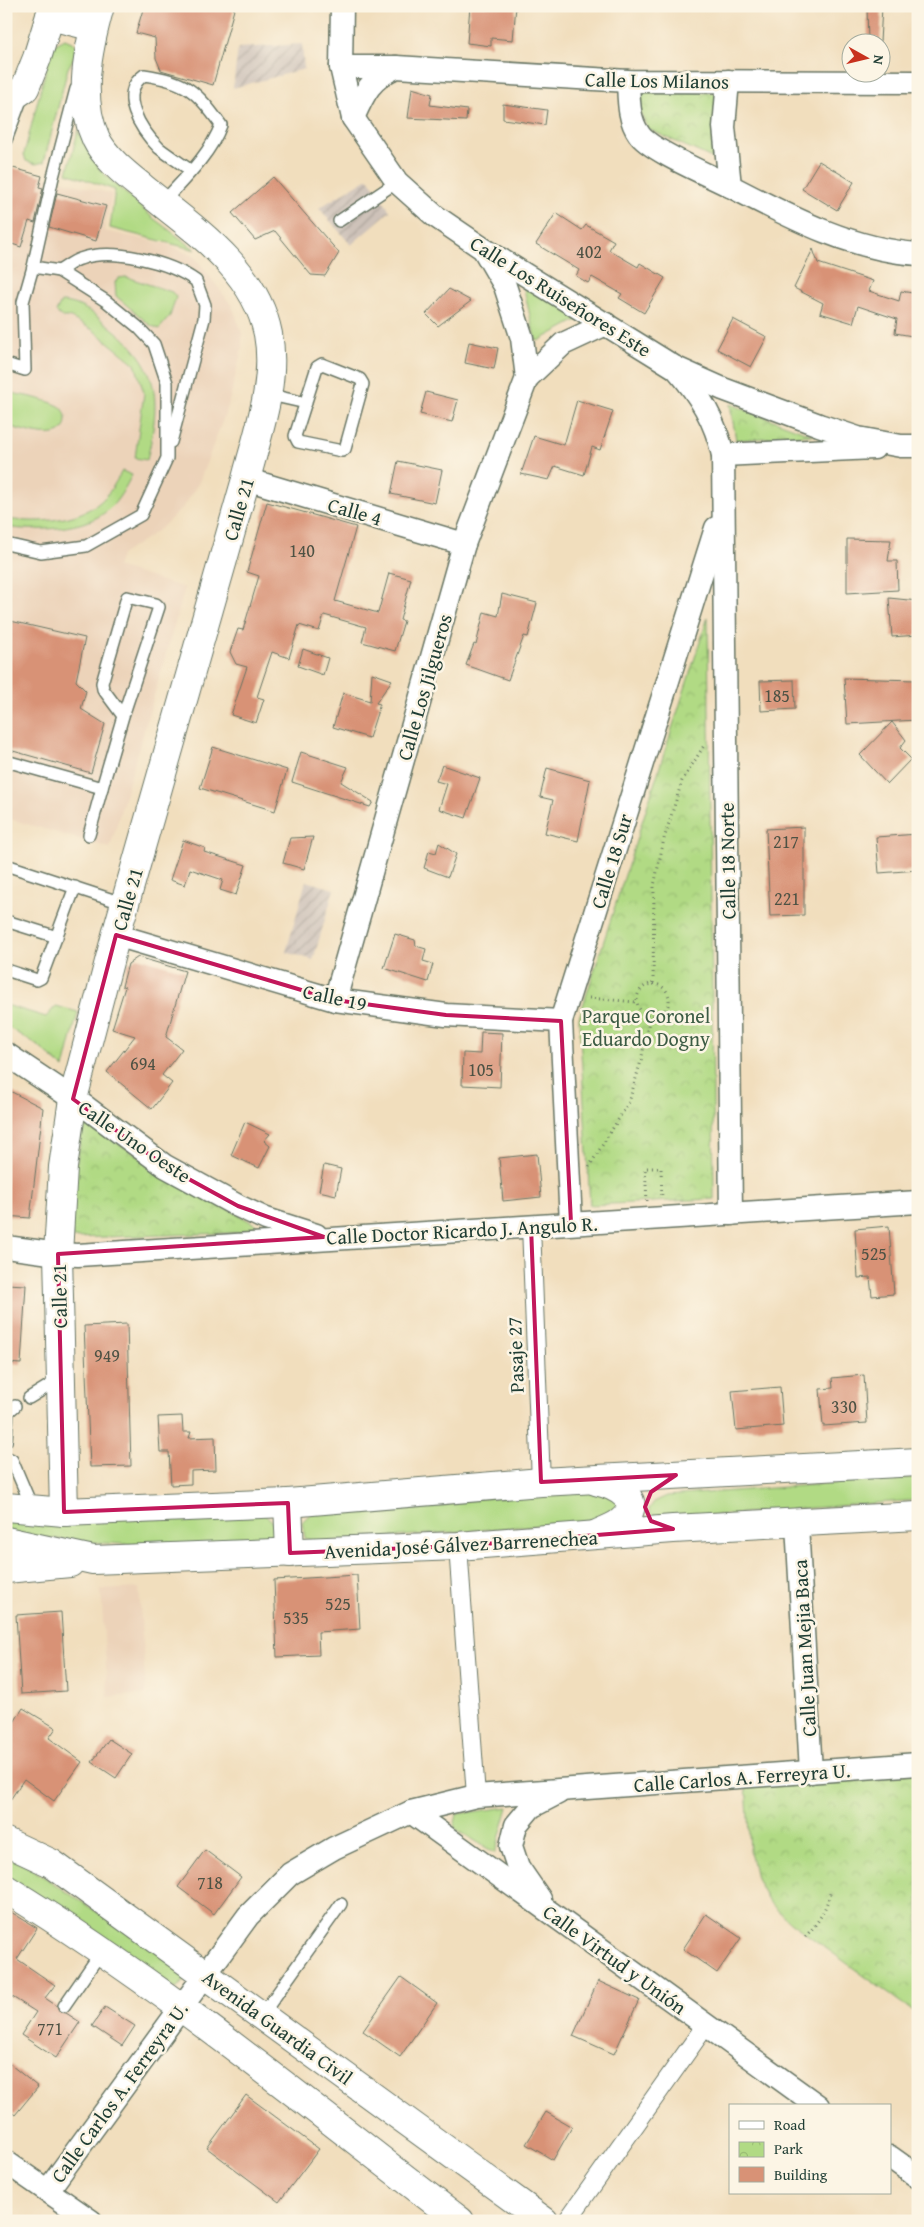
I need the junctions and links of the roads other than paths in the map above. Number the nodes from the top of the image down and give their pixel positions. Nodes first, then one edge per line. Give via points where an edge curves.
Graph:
1 (342, 6) edge
2 (52, 11) edge
3 (97, 16) edge
4 (87, 65) junction
5 (341, 67) junction
6 (396, 67) junction
7 (628, 81) junction
8 (728, 81) junction
9 (918, 82) edge
10 (15, 94) edge
11 (354, 118) junction
12 (6, 140) edge
13 (191, 171) junction
14 (397, 182) junction
15 (730, 186) junction
16 (162, 203) junction
17 (339, 221) dead end
18 (482, 248) junction
19 (918, 254) edge
20 (33, 267) junction
21 (59, 271) junction
22 (606, 324) junction
23 (6, 364) edge
24 (676, 368) junction
25 (527, 378) junction
26 (266, 394) junction
27 (306, 403) junction
28 (910, 446) edge
29 (723, 455) junction
30 (167, 458) junction
31 (246, 479) junction
32 (722, 508) junction
33 (6, 544) edge
34 (464, 544) junction
35 (123, 716) junction
36 (6, 761) edge
37 (102, 788) junction
38 (89, 835) dead end
39 (6, 865) edge
40 (75, 887) junction
41 (125, 904) junction
42 (6, 921) edge
43 (57, 936) junction
44 (116, 936) junction
45 (6, 970) edge
46 (335, 1000) junction
47 (561, 1021) junction
48 (6, 1054) edge
49 (73, 1099) junction
50 (918, 1202) edge
51 (730, 1214) junction
52 (571, 1224) junction
53 (532, 1226) junction
54 (326, 1238) junction
55 (6, 1247) edge
56 (58, 1254) junction
57 (61, 1379) junction
58 (29, 1398) dead end
59 (15, 1406) dead end
60 (6, 1441) edge
61 (6, 1458) edge
62 (918, 1462) edge
63 (676, 1475) junction
64 (592, 1480) junction
65 (541, 1482) junction
66 (288, 1503) junction
67 (19, 1508) edge
68 (64, 1512) junction
69 (918, 1516) edge
70 (797, 1524) junction
71 (672, 1530) junction
72 (591, 1537) junction
73 (6, 1541) edge
74 (458, 1546) junction
75 (290, 1553) junction
76 (94, 1560) junction
77 (6, 1569) edge
78 (918, 1764) edge
79 (811, 1772) junction
80 (566, 1789) junction
81 (476, 1796) junction
82 (410, 1812) junction
83 (6, 1829) edge
84 (6, 1842) edge
85 (51, 1863) junction
86 (6, 1889) edge
87 (341, 1904) dead end
88 (549, 1912) junction
89 (102, 1951) junction
90 (205, 1974) junction
91 (64, 2006) dead end
92 (181, 2007) junction
93 (262, 2015) junction
94 (706, 2025) junction
95 (815, 2104) edge
96 (892, 2158) edge
97 (7, 2163) edge
98 (918, 2177) edge
99 (48, 2190) junction
100 (91, 2221) edge
101 (460, 2221) edge
102 (544, 2221) edge
103 (567, 2221) edge

1 - 5 street, Calle Los Ruiseñores Este
2 - 3 main road
2 - 10 main road via 38,58
3 - 4 main road
4 - 16 main road via 86,100 97,141 129,176
4 - 20 lane via 77,86 62,141
5 - 6 street, Calle Los Milanos
5 - 11 street, Calle Los Ruiseñores Este
6 - 7 street, Calle Los Milanos
6 - 11 street via 383,73 365,90
7 - 8 street, Calle Los Milanos
7 - 15 street via 630,116 639,136 666,154
8 - 9 street, Calle Los Milanos
8 - 15 street via 724,127
10 - 12 lane
11 - 14 street, Calle Los Ruiseñores Este
13 - 13 lane via 216,138 221,125 188,86 144,75 137,80 131,95 133,109 145,132 160,148
13 - 16 lane
14 - 17 lane
14 - 18 street, Calle Los Ruiseñores Este via 435,216
15 - 19 street via 800,222 857,242
16 - 26 main road, Calle 21 via 217,248 257,299 268,333 270,356
18 - 22 street, Calle Los Ruiseñores Este
18 - 25 street, Calle Los Jilgueros via 505,286 522,338
20 - 21 lane
20 - 23 lane via 23,302 26,370
21 - 30 lane via 106,301 154,344 167,383
21 - 30 lane via 80,259 122,256 163,263 196,281 205,305 203,325
22 - 24 street, Calle Los Ruiseñores Este
22 - 25 street, Calle Los Jilgueros via 563,344
24 - 28 street, Calle Los Ruiseñores Este via 819,425 858,438
24 - 29 street via 696,390 709,412
25 - 34 street, Calle Los Jilgueros
26 - 27 lane
26 - 31 main road, Calle 21
27 - 27 lane via 296,439 339,451 344,449 363,389 360,379 322,364
28 - 29 street
29 - 32 street
30 - 33 lane via 141,515 86,546 41,552
31 - 34 street, Calle 4
31 - 41 main road, Calle 21
32 - 47 street, Calle 18 Sur
32 - 51 street, Calle 18 Norte
34 - 46 street, Calle Los Jilgueros
35 - 35 lane via 102,683 127,597 159,606
35 - 37 lane
36 - 37 lane
37 - 38 lane
39 - 40 lane
40 - 41 lane
40 - 43 lane
41 - 44 main road, Calle 21
42 - 43 lane
43 - 45 lane via 41,978 37,980
44 - 46 street, Calle 19
44 - 49 main road, Calle 21
46 - 47 street, Calle 19 via 446,1015
47 - 52 street, Calle 18 Sur
48 - 49 street, Calle Uno Oeste
49 - 54 street, Calle Uno Oeste via 173,1170 259,1215
49 - 56 main road, Calle 21 via 63,1167
50 - 51 street, Calle Doctor Ricardo J. Angulo R.
51 - 52 street, Calle Doctor Ricardo J. Angulo R.
52 - 53 street, Calle Doctor Ricardo J. Angulo R.
53 - 54 street, Calle Doctor Ricardo J. Angulo R.
53 - 65 street, Pasaje 27
54 - 56 street, Calle Doctor Ricardo J. Angulo R.
55 - 56 street, Calle Doctor Ricardo J. Angulo R.
56 - 57 main road, Calle 21
57 - 58 lane
57 - 68 main road, Calle 21
59 - 60 lane via 8,1412
61 - 67 lane via 12,1460
62 - 63 main road
63 - 64 main road
63 - 71 main road via 651,1492 645,1507 651,1521
64 - 65 main road
64 - 72 main road via 622,1489 630,1505 627,1516 618,1524
65 - 66 main road
66 - 68 main road
66 - 75 main road
67 - 68 main road
69 - 70 main road, Avenida José Gálvez Barrenechea
70 - 71 main road, Avenida José Gálvez Barrenechea
70 - 79 street, Calle Juan Mejia Baca
71 - 72 main road, Avenida José Gálvez Barrenechea
72 - 74 main road, Avenida José Gálvez Barrenechea
73 - 76 main road, Avenida José Gálvez Barrenechea
74 - 75 main road, Avenida José Gálvez Barrenechea
74 - 81 street
75 - 76 main road, Avenida José Gálvez Barrenechea
76 - 77 main road
78 - 79 street, Calle Carlos A. Ferreyra U.
79 - 80 street, Calle Carlos A. Ferreyra U.
80 - 81 street, Calle Carlos A. Ferreyra U.
80 - 88 street, Calle Carlos A. Ferreyra U. via 531,1807 516,1825 511,1846 518,1867
81 - 82 street, Calle Carlos A. Ferreyra U.
82 - 88 street, Calle Virtud y Unión
82 - 90 street, Calle Carlos A. Ferreyra U. via 334,1848 290,1874 248,1916
83 - 85 main road
84 - 85 main road, Avenida Guardia Civil
85 - 90 main road, Avenida Guardia Civil
86 - 89 main road, Avenida Guardia Civil
87 - 93 lane
88 - 94 street, Calle Virtud y Unión
89 - 91 lane
89 - 92 main road, Avenida Guardia Civil
90 - 92 street, Calle Carlos A. Ferreyra U.
90 - 93 main road, Avenida Guardia Civil
92 - 99 street, Calle Carlos A. Ferreyra U.
92 - 101 main road, Avenida Guardia Civil
93 - 102 main road, Avenida Guardia Civil
94 - 95 street, Calle Virtud y Unión
94 - 103 street
96 - 98 street
97 - 99 street
99 - 100 street

